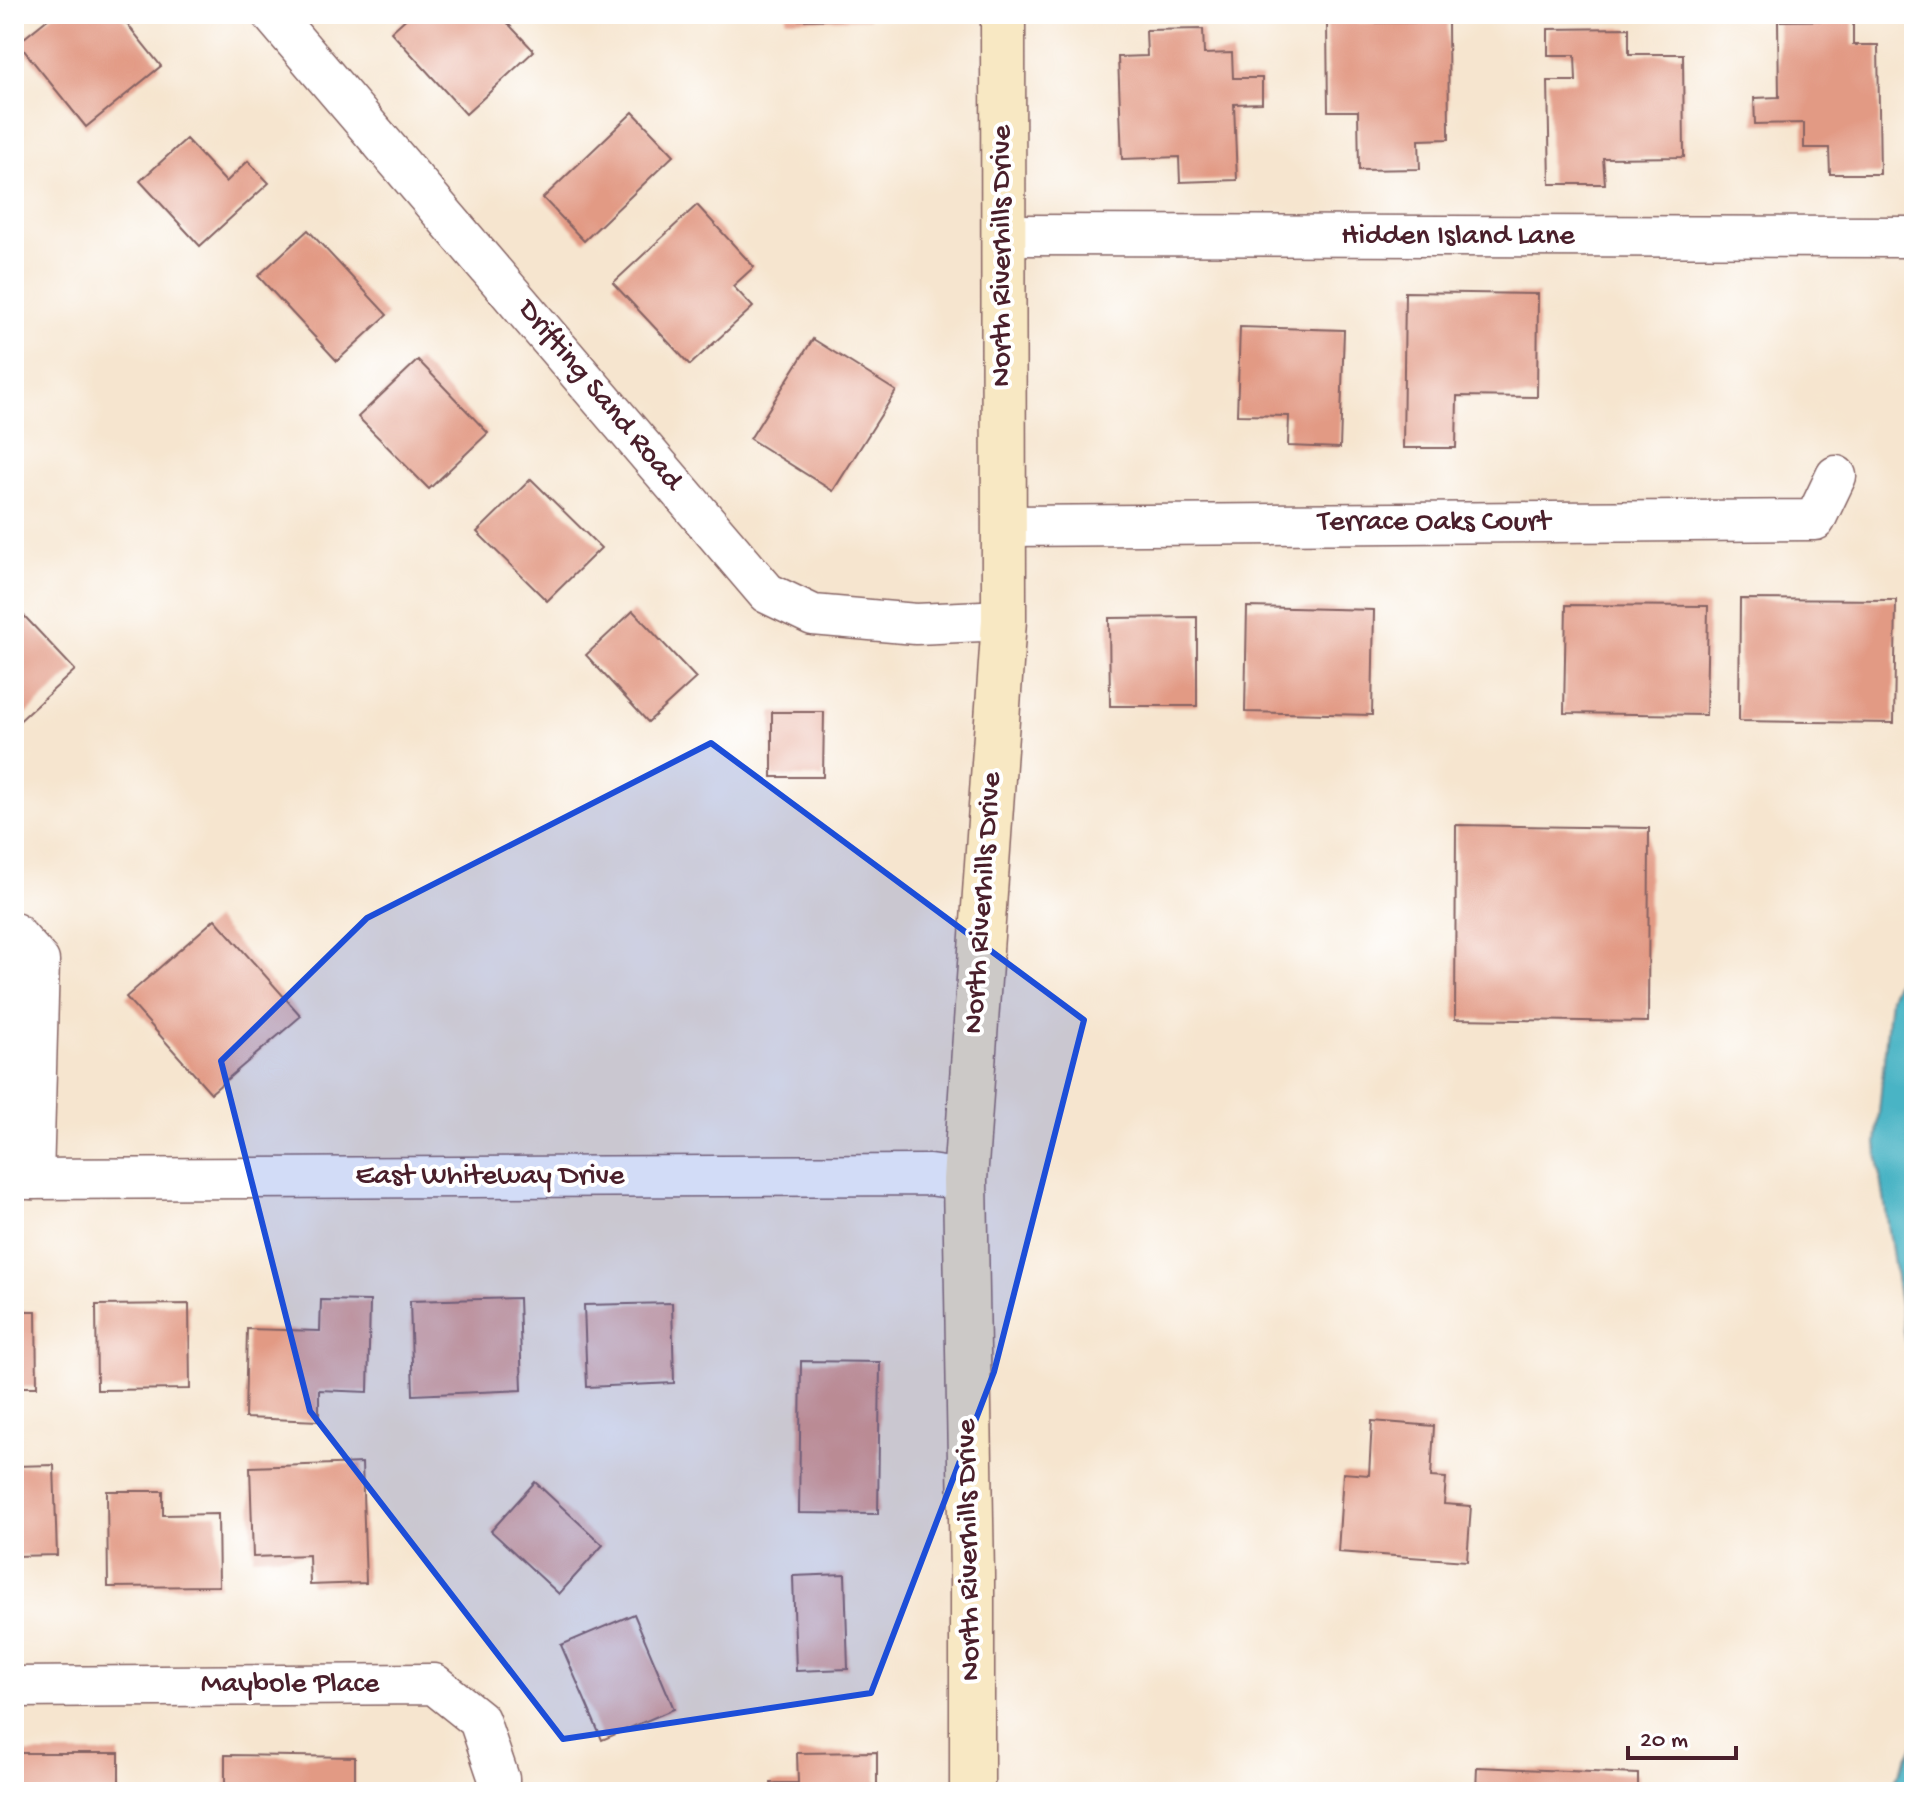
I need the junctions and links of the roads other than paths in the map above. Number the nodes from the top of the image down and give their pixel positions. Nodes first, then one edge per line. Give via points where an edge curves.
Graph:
1 (1003, 14) edge
2 (285, 18) edge
3 (1003, 235) junction
4 (1914, 237) edge
5 (1836, 476) dead end
6 (1005, 526) junction
7 (1004, 620) junction
8 (14, 933) edge
9 (23, 1179) edge
10 (965, 1180) junction
11 (14, 1687) edge
12 (499, 1792) edge
13 (972, 1792) edge

1 - 3 street, North Riverhills Drive
2 - 7 street, Drifting Sand Road via 767,593 813,615 916,624
3 - 4 street, Hidden Island Lane
3 - 6 street, North Riverhills Drive
5 - 6 street, Terrace Oaks Court via 1815,520
6 - 7 street, North Riverhills Drive
7 - 10 street, North Riverhills Drive
8 - 9 street via 39,961
9 - 10 street, East Whiteway Drive via 929,1175
10 - 13 street, North Riverhills Drive
11 - 12 street, Maybole Place via 434,1684 479,1720

